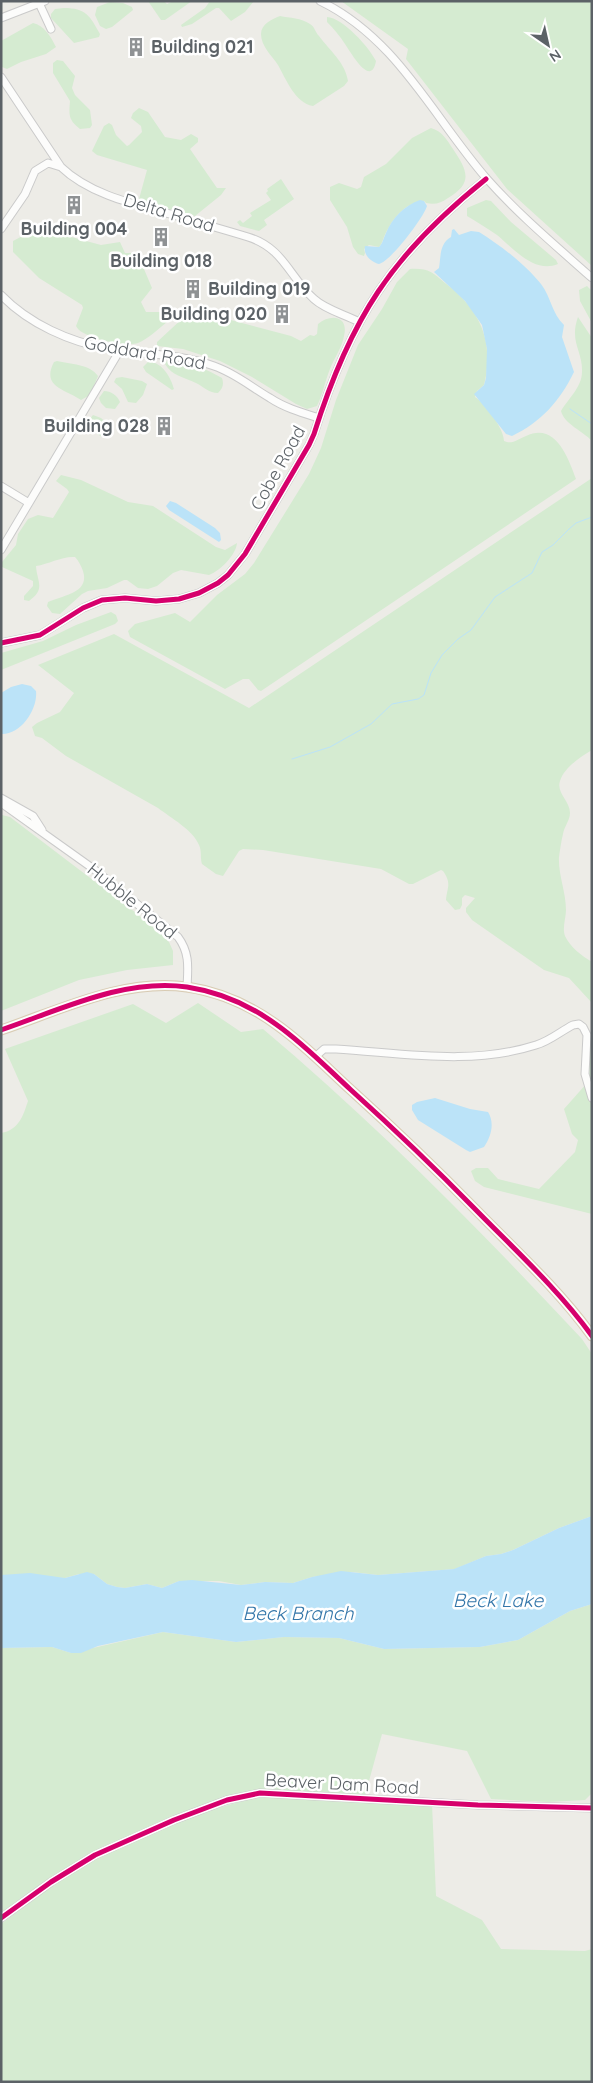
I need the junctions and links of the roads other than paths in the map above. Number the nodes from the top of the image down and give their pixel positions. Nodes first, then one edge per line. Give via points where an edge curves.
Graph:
1 (320, 1) edge
2 (42, 2) edge
3 (1, 18) edge
4 (51, 29) dead end
5 (1, 77) edge
6 (61, 167) junction
7 (486, 179) junction
8 (1, 229) edge
9 (592, 278) edge
10 (1, 295) edge
11 (359, 322) junction
12 (120, 350) junction
13 (319, 418) junction
14 (1, 486) edge
15 (30, 503) junction
16 (1, 550) edge
17 (1, 643) edge
18 (2, 799) edge
19 (187, 987) junction
20 (1, 1030) edge
21 (315, 1057) junction
22 (592, 1098) edge
23 (592, 1336) edge
24 (592, 1808) edge
25 (1, 1918) edge

1 - 7 street via 356,23 383,46
2 - 3 street
2 - 4 street
5 - 6 street, Delta Road
6 - 8 street via 48,163 35,171
6 - 11 street, Delta Road via 82,183 128,202 265,244 281,258 313,298
7 - 9 street
7 - 11 street, Cobe Road via 413,245 382,284
10 - 12 street, Goddard Road via 30,318 60,335
11 - 13 street, Cobe Road
12 - 13 street, Goddard Road via 177,356 216,366 281,404
12 - 15 street
13 - 17 street, Cobe Road via 309,445 245,554 218,583 180,599 102,600 40,634
14 - 15 street
15 - 16 street
18 - 19 street, Hubble Road via 178,937 187,951
19 - 20 main road via 123,990
19 - 21 main road via 249,1007
21 - 22 street via 324,1049 450,1058 499,1054 537,1045 579,1024 586,1036 585,1074
21 - 23 main road via 428,1161 556,1293
24 - 25 street, Beaver Dam Road via 249,1794 174,1820 91,1857

